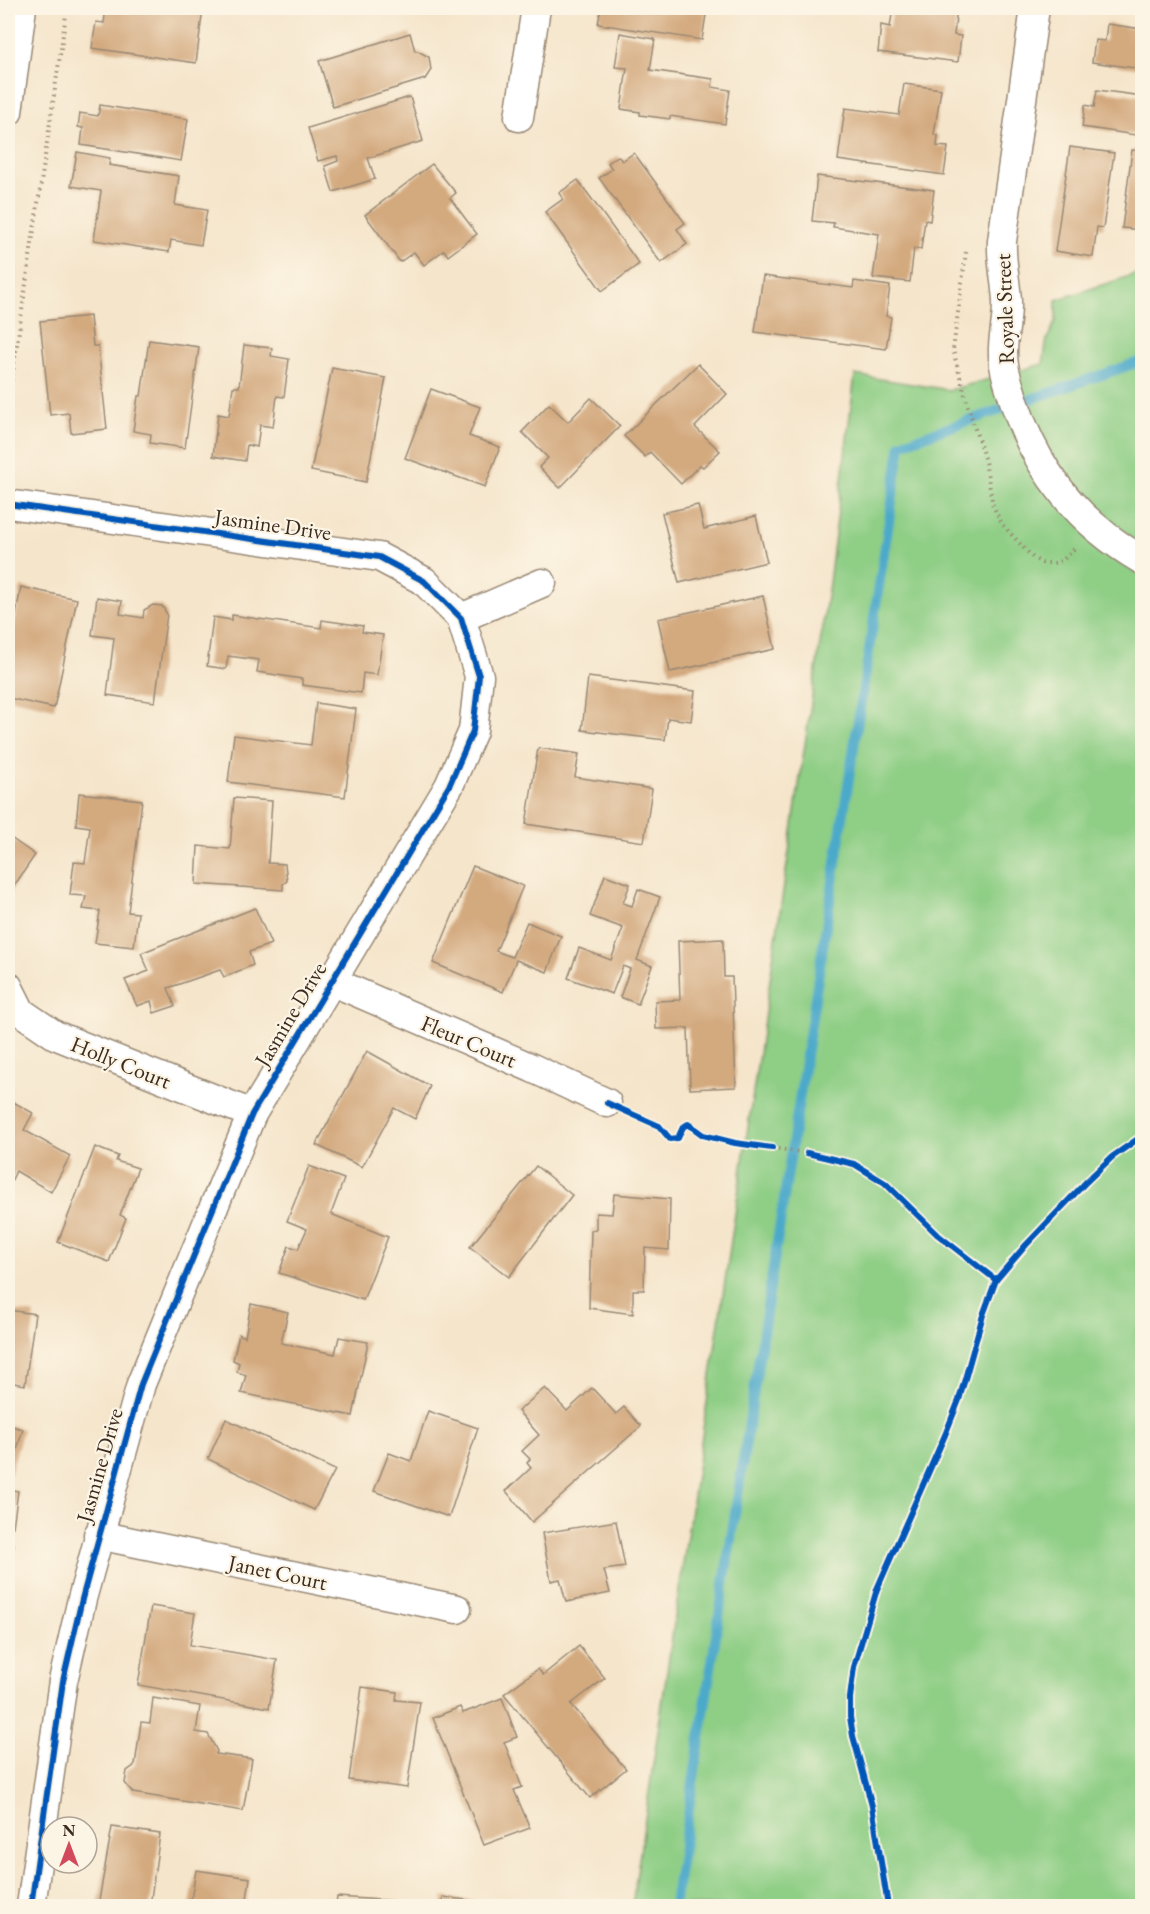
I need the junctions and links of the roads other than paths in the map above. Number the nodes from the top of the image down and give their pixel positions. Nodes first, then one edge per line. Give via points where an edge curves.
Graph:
1 (22, 8) edge
2 (536, 8) edge
3 (1035, 8) edge
4 (8, 112) edge
5 (519, 117) dead end
6 (8, 504) edge
7 (1143, 560) edge
8 (542, 583) dead end
9 (461, 618) junction
10 (331, 981) junction
11 (8, 986) edge
12 (607, 1104) dead end
13 (252, 1114) junction
14 (98, 1534) junction
15 (457, 1609) dead end
16 (31, 1906) edge

1 - 4 street
2 - 5 street
3 - 7 street, Royale Street via 1002,241 1007,301 1003,363 1027,437 1051,478 1095,526
6 - 9 street, Jasmine Drive via 379,557 424,581
8 - 9 street
9 - 10 street, Jasmine Drive via 479,676 473,731 449,786
10 - 12 street, Fleur Court
10 - 13 street, Jasmine Drive
11 - 13 street, Holly Court via 21,1012 55,1035
13 - 14 street, Jasmine Drive via 141,1384
14 - 15 street, Janet Court
14 - 16 street, Jasmine Drive via 63,1682

